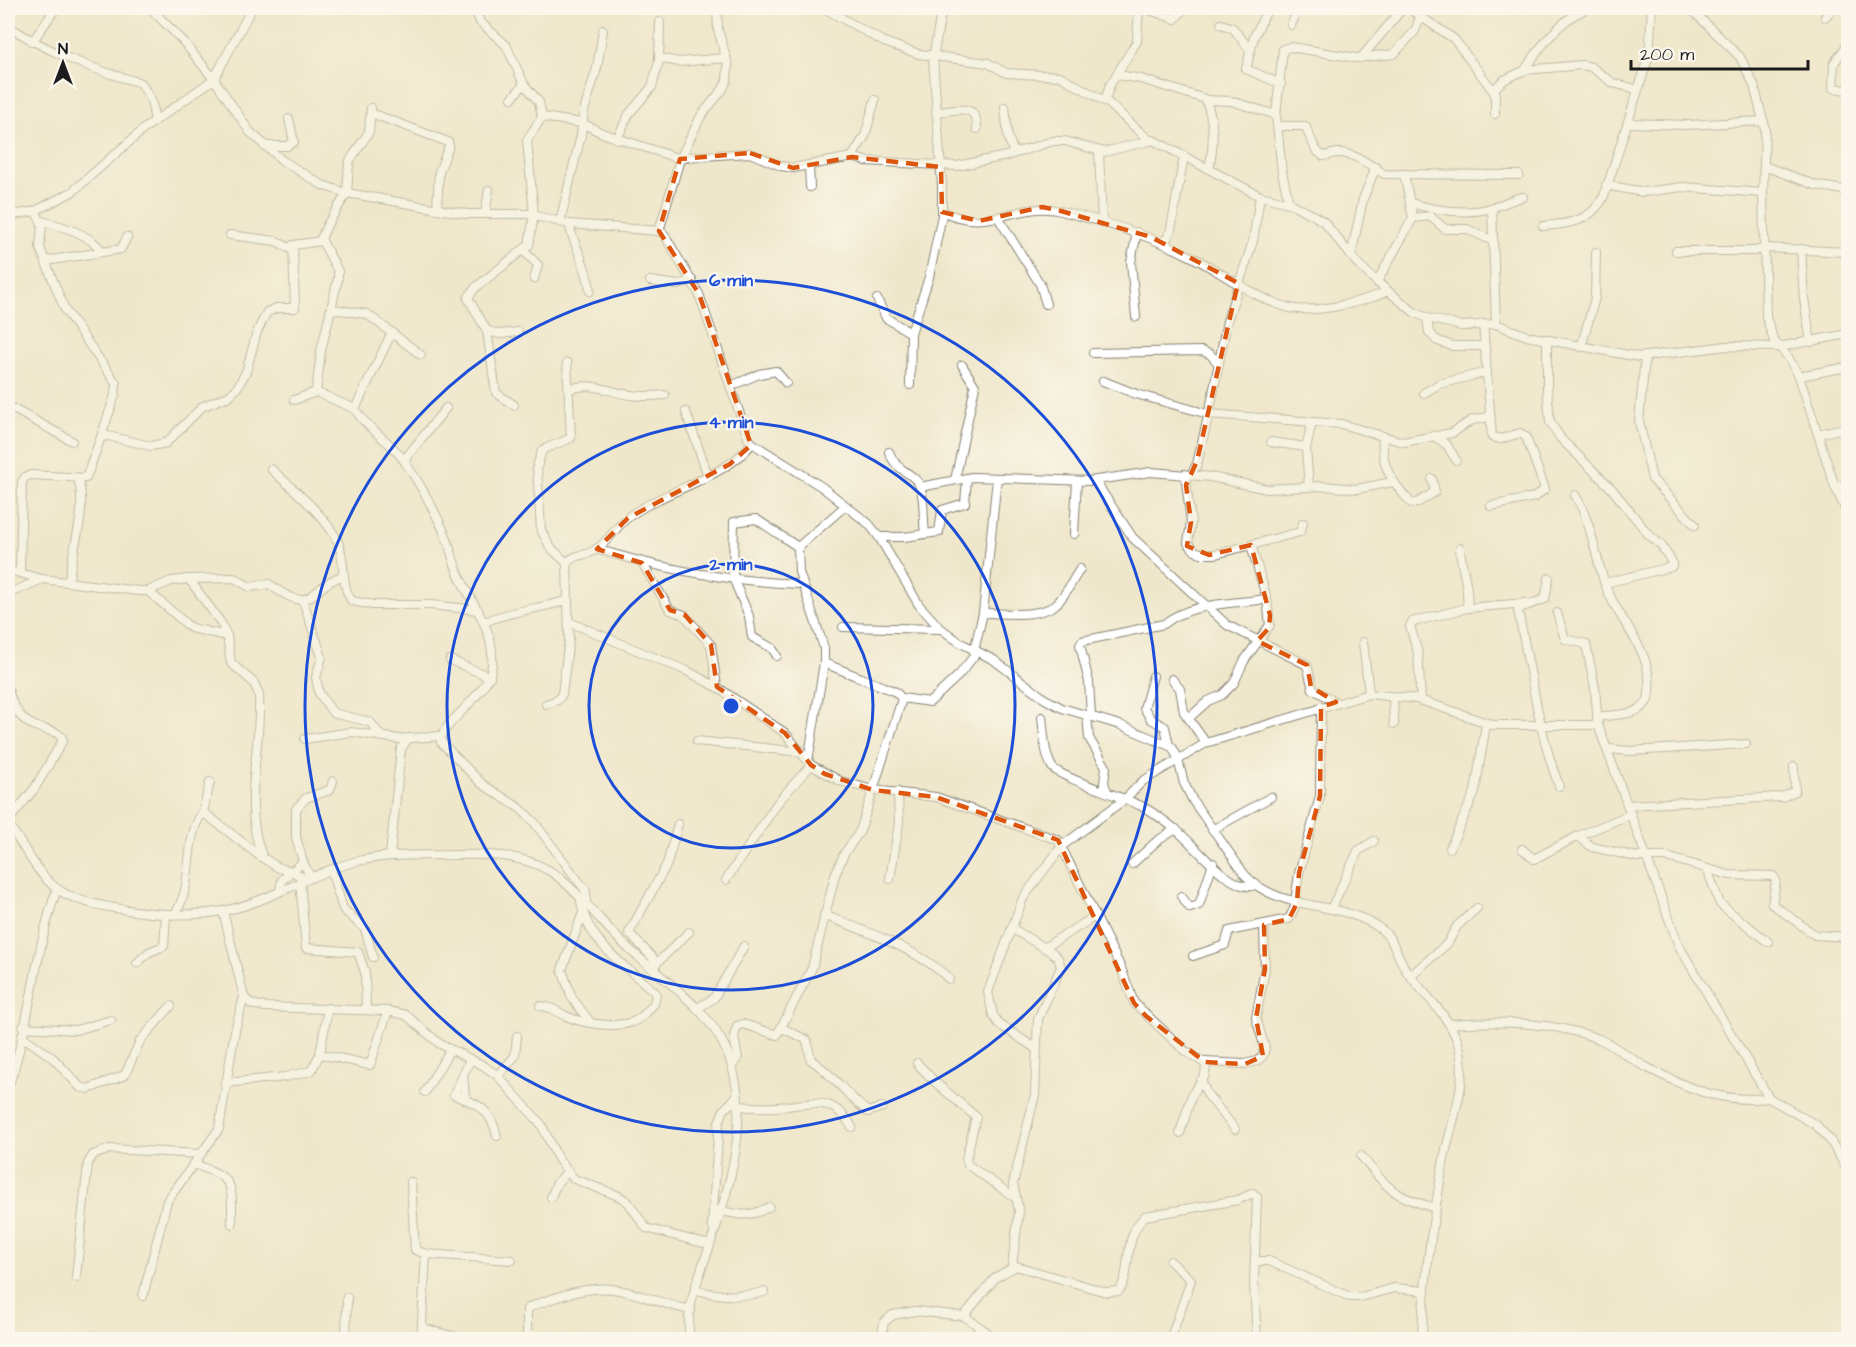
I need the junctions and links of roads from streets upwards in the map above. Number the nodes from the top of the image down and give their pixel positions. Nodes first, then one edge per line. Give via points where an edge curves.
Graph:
1 (56, 8) edge
2 (150, 8) edge
3 (252, 8) edge
4 (475, 8) edge
5 (717, 8) edge
6 (942, 8) edge
7 (1139, 8) edge
8 (1144, 8) edge
9 (1185, 8) edge
10 (1268, 8) edge
11 (1299, 8) edge
12 (1402, 8) edge
13 (1408, 8) edge
14 (1417, 8) edge
15 (1589, 8) edge
16 (1652, 8) edge
17 (1690, 8) edge
18 (1834, 8) edge
19 (829, 11) dead end
20 (1421, 15) junction
21 (1825, 17) dead end
22 (660, 22) dead end
23 (1221, 24) dead end
24 (1291, 25) dead end
25 (8, 26) edge
26 (603, 30) dead end
27 (32, 42) junction
28 (1848, 44) edge
29 (1250, 50) junction
30 (659, 57) junction
31 (726, 58) junction
32 (933, 58) junction
33 (1361, 58) junction
34 (1525, 70) junction
35 (1118, 75) junction
36 (214, 79) junction
37 (524, 84) junction
38 (1281, 84) junction
39 (1636, 89) junction
40 (1848, 90) edge
41 (1494, 92) junction
42 (512, 98) dead end
43 (875, 100) dead end
44 (1206, 100) junction
45 (1106, 102) junction
46 (1005, 107) dead end
47 (936, 112) junction
48 (1495, 114) dead end
49 (1276, 115) junction
50 (542, 117) junction
51 (289, 119) dead end
52 (155, 121) junction
53 (1764, 121) junction
54 (582, 123) junction
55 (1629, 123) junction
56 (1278, 126) junction
57 (977, 129) dead end
58 (617, 139) junction
59 (1149, 140) junction
60 (264, 146) junction
61 (1099, 152) junction
62 (1014, 153) junction
63 (1184, 156) junction
64 (852, 157) junction
65 (680, 159) junction
66 (809, 165) junction
67 (1764, 166) junction
68 (941, 167) junction
69 (1376, 167) junction
70 (1209, 169) junction
71 (1404, 174) junction
72 (1518, 176) dead end
73 (1606, 185) junction
74 (810, 187) dead end
75 (489, 190) dead end
76 (1848, 191) edge
77 (347, 193) junction
78 (1763, 193) junction
79 (1260, 196) junction
80 (1522, 197) dead end
81 (1289, 202) junction
82 (1411, 203) junction
83 (1492, 208) junction
84 (437, 209) junction
85 (35, 210) junction
86 (942, 211) junction
87 (485, 214) junction
88 (534, 215) junction
89 (8, 216) edge
90 (1413, 218) junction
91 (999, 219) junction
92 (41, 221) junction
93 (1102, 221) junction
94 (560, 222) junction
95 (569, 224) junction
96 (1543, 226) dead end
97 (659, 231) junction
98 (1137, 232) junction
99 (230, 235) dead end
100 (127, 237) dead end
101 (1491, 240) junction
102 (322, 241) junction
103 (1160, 242) junction
104 (1765, 248) junction
105 (291, 249) junction
106 (1801, 249) junction
107 (524, 251) junction
108 (1676, 251) dead end
109 (103, 252) junction
110 (1596, 252) dead end
111 (1848, 252) edge
112 (1351, 256) junction
113 (46, 261) junction
114 (534, 279) dead end
115 (692, 280) junction
116 (650, 281) dead end
117 (1377, 282) junction
118 (1238, 283) junction
119 (590, 291) dead end
120 (1388, 291) junction
121 (877, 299) dead end
122 (1046, 304) dead end
123 (333, 309) junction
124 (1136, 317) dead end
125 (1427, 318) junction
126 (1484, 324) junction
127 (1496, 324) junction
128 (486, 331) junction
129 (392, 332) junction
130 (518, 332) dead end
131 (911, 333) junction
132 (1848, 334) edge
133 (1547, 339) junction
134 (1811, 342) junction
135 (1484, 346) junction
136 (1581, 347) junction
137 (1779, 347) junction
138 (1093, 353) dead end
139 (421, 355) dead end
140 (1646, 357) junction
141 (567, 363) dead end
142 (1219, 364) junction
143 (962, 365) dead end
144 (1848, 367) edge
145 (1487, 372) junction
146 (1799, 376) junction
147 (1103, 381) dead end
148 (786, 383) dead end
149 (910, 385) dead end
150 (731, 386) junction
151 (569, 389) junction
152 (316, 392) junction
153 (1424, 393) dead end
154 (665, 395) dead end
155 (294, 400) dead end
156 (514, 405) dead end
157 (8, 406) edge
158 (446, 408) dead end
159 (355, 409) junction
160 (686, 411) dead end
161 (1208, 414) junction
162 (1489, 417) junction
163 (1312, 422) junction
164 (1848, 427) edge
165 (1818, 434) junction
166 (1383, 436) junction
167 (1434, 436) junction
168 (101, 437) junction
169 (72, 441) dead end
170 (1271, 442) dead end
171 (752, 443) junction
172 (1306, 447) junction
173 (889, 452) dead end
174 (404, 459) junction
175 (1456, 460) dead end
176 (272, 469) dead end
177 (1188, 474) junction
178 (708, 476) junction
179 (78, 478) junction
180 (967, 478) junction
181 (997, 478) junction
182 (1432, 478) dead end
183 (955, 480) junction
184 (1095, 481) junction
185 (1077, 482) junction
186 (1392, 482) junction
187 (1848, 483) edge
188 (920, 487) junction
189 (1309, 487) junction
190 (1835, 487) junction
191 (1575, 495) dead end
192 (1491, 506) dead end
193 (844, 507) junction
194 (1848, 514) edge
195 (1303, 523) dead end
196 (1695, 525) dead end
197 (925, 534) junction
198 (1074, 534) dead end
199 (879, 537) junction
200 (1251, 545) junction
201 (798, 547) junction
202 (1460, 548) dead end
203 (597, 549) junction
204 (567, 563) junction
205 (642, 563) junction
206 (1080, 569) dead end
207 (8, 570) edge
208 (20, 572) junction
209 (344, 575) junction
210 (733, 578) junction
211 (1549, 578) dead end
212 (42, 579) junction
213 (189, 579) junction
214 (69, 581) junction
215 (799, 584) dead end
216 (1605, 584) junction
217 (148, 591) junction
218 (8, 594) edge
219 (1267, 599) junction
220 (568, 600) junction
221 (303, 601) junction
222 (1540, 602) junction
223 (1206, 606) junction
224 (1467, 608) junction
225 (478, 610) junction
226 (983, 613) junction
227 (1557, 613) dead end
228 (485, 622) junction
229 (568, 622) junction
230 (843, 627) dead end
231 (941, 628) junction
232 (227, 636) junction
233 (1258, 641) junction
234 (1363, 642) dead end
235 (975, 652) junction
236 (777, 656) dead end
237 (450, 660) dead end
238 (824, 663) junction
239 (490, 676) junction
240 (1153, 676) dead end
241 (1173, 679) dead end
242 (717, 687) junction
243 (8, 689) edge
244 (1369, 694) junction
245 (1393, 697) junction
246 (903, 698) junction
247 (1421, 701) junction
248 (1336, 702) junction
249 (546, 704) dead end
250 (1321, 707) junction
251 (1089, 715) junction
252 (1042, 717) dead end
253 (1189, 718) junction
254 (1598, 721) junction
255 (1394, 724) dead end
256 (1486, 724) junction
257 (1540, 726) junction
258 (441, 736) junction
259 (382, 737) junction
260 (304, 739) dead end
261 (408, 739) junction
262 (697, 741) dead end
263 (1206, 743) junction
264 (1746, 744) dead end
265 (1169, 745) junction
266 (1608, 749) junction
267 (801, 752) junction
268 (1178, 762) junction
269 (809, 763) junction
270 (1794, 767) dead end
271 (333, 781) dead end
272 (210, 782) dead end
273 (1559, 786) dead end
274 (1135, 788) junction
275 (873, 790) junction
276 (1107, 791) junction
277 (898, 792) junction
278 (1271, 797) dead end
279 (1125, 800) junction
280 (1139, 805) junction
281 (1627, 805) junction
282 (203, 812) junction
283 (1631, 814) junction
284 (8, 823) edge
285 (678, 824) dead end
286 (1176, 829) junction
287 (1212, 830) junction
288 (1578, 836) junction
289 (1374, 841) dead end
290 (1062, 846) junction
291 (1450, 848) dead end
292 (1522, 849) dead end
293 (390, 855) junction
294 (263, 858) junction
295 (1646, 859) junction
296 (303, 862) junction
297 (1213, 863) junction
298 (1132, 864) dead end
299 (1707, 869) junction
300 (331, 870) junction
301 (292, 871) junction
302 (305, 879) junction
303 (890, 879) dead end
304 (726, 880) dead end
305 (1255, 885) junction
306 (57, 889) junction
307 (279, 890) junction
308 (1181, 896) dead end
309 (1296, 902) junction
310 (584, 904) junction
311 (1332, 908) junction
312 (1477, 908) dead end
313 (223, 911) junction
314 (582, 915) junction
315 (825, 915) junction
316 (170, 916) junction
317 (1094, 917) junction
318 (1264, 925) junction
319 (1013, 929) junction
320 (689, 932) dead end
321 (1848, 937) edge
322 (1768, 942) dead end
323 (744, 946) dead end
324 (1045, 947) junction
325 (1193, 956) dead end
326 (374, 957) dead end
327 (137, 963) dead end
328 (656, 964) junction
329 (657, 973) junction
330 (1410, 976) junction
331 (949, 979) dead end
332 (244, 997) junction
333 (171, 1006) dead end
334 (540, 1006) dead end
335 (328, 1008) junction
336 (698, 1008) junction
337 (366, 1010) junction
338 (387, 1011) junction
339 (111, 1020) dead end
340 (590, 1022) junction
341 (1449, 1024) junction
342 (782, 1028) junction
343 (22, 1031) junction
344 (517, 1036) dead end
345 (1035, 1048) junction
346 (450, 1050) junction
347 (320, 1054) junction
348 (470, 1060) junction
349 (1205, 1062) junction
350 (917, 1063) dead end
351 (732, 1065) junction
352 (498, 1076) junction
353 (1201, 1080) junction
354 (225, 1083) junction
355 (8, 1087) edge
356 (425, 1092) dead end
357 (737, 1096) junction
358 (1769, 1098) junction
359 (737, 1106) junction
360 (882, 1107) dead end
361 (852, 1127) dead end
362 (1235, 1129) dead end
363 (1180, 1133) dead end
364 (497, 1136) dead end
365 (200, 1154) junction
366 (1361, 1156) dead end
367 (194, 1164) junction
368 (1848, 1171) edge
369 (568, 1172) junction
370 (411, 1182) dead end
371 (551, 1197) dead end
372 (1014, 1197) junction
373 (769, 1207) dead end
374 (1436, 1208) junction
375 (720, 1210) junction
376 (232, 1224) dead end
377 (711, 1241) junction
378 (426, 1254) junction
379 (512, 1260) dead end
380 (1256, 1261) junction
381 (1170, 1262) dead end
382 (1012, 1267) junction
383 (76, 1277) dead end
384 (696, 1290) junction
385 (1425, 1291) junction
386 (764, 1293) dead end
387 (143, 1296) dead end
388 (347, 1297) dead end
389 (691, 1310) junction
390 (963, 1316) junction
391 (978, 1326) junction
392 (423, 1328) junction
393 (346, 1340) edge
394 (421, 1340) edge
395 (466, 1340) edge
396 (527, 1340) edge
397 (690, 1340) edge
398 (881, 1340) edge
399 (980, 1340) edge
400 (998, 1340) edge
401 (1170, 1340) edge
402 (1257, 1340) edge
403 (1422, 1340) edge

1 - 27 street
2 - 36 street
3 - 36 street
4 - 37 street via 480,22 506,45
5 - 31 street
6 - 32 street
7 - 35 street via 1137,41
8 - 9 street via 1175,19
10 - 29 street
11 - 24 street
12 - 33 street
13 - 20 street
14 - 20 street
15 - 34 street via 1552,35
16 - 39 street via 1650,51
17 - 53 street via 1740,57 1750,73
18 - 21 street
19 - 32 street via 884,42
20 - 33 street via 1415,31 1396,52
20 - 41 street via 1454,39
22 - 30 street
23 - 29 street via 1233,28
25 - 27 street
26 - 54 street
27 - 52 street via 93,70 141,83 152,100
28 - 40 street via 1834,63 1833,88
29 - 38 street via 1247,70
30 - 31 street via 679,62
30 - 58 street via 652,87 629,114
31 - 65 street via 727,80 723,89 701,117
32 - 45 street via 988,63 1006,73 1060,76
32 - 47 street
33 - 38 street via 1285,48
34 - 39 street via 1586,66 1614,83
34 - 41 street via 1504,80
35 - 44 street via 1155,82
35 - 45 street via 1108,89
36 - 52 street
36 - 60 street
37 - 42 street
37 - 50 street via 539,102
38 - 49 street
39 - 55 street
41 - 48 street
43 - 64 street via 865,136
44 - 49 street via 1231,101
44 - 70 street via 1212,130
45 - 59 street
46 - 62 street
47 - 57 street via 969,110 977,117
47 - 68 street
49 - 56 street
50 - 54 street
50 - 88 street via 527,140
51 - 60 street via 294,141 287,146
52 - 85 street via 72,192
53 - 55 street
53 - 67 street
54 - 58 street
54 - 94 street
55 - 73 street
56 - 69 street via 1304,125 1323,156 1339,153
56 - 81 street
58 - 65 street
59 - 61 street
59 - 63 street
60 - 77 street via 314,180
61 - 62 street via 1057,140
61 - 93 street
62 - 68 street
63 - 70 street
63 - 103 street via 1171,229 1167,239
64 - 66 street
64 - 68 street
65 - 66 street via 750,153 781,166
65 - 97 street
66 - 74 street
67 - 76 street via 1815,185
67 - 78 street
68 - 86 street
69 - 71 street via 1383,174
69 - 112 street via 1363,199
70 - 79 street
71 - 72 street
71 - 82 street
73 - 78 street via 1643,192 1683,187
73 - 96 street via 1599,206 1586,218 1567,225
75 - 87 street
77 - 84 street
77 - 84 street via 349,162 369,132 371,111 448,142 439,172
77 - 102 street
78 - 104 street
79 - 81 street
79 - 118 street via 1253,241
80 - 83 street
81 - 112 street via 1324,222
82 - 83 street via 1459,210
82 - 90 street
83 - 101 street
84 - 87 street
85 - 89 street
85 - 92 street
86 - 91 street via 964,220
86 - 131 street via 929,277
87 - 88 street
88 - 94 street
88 - 107 street via 531,240
90 - 101 street via 1430,216 1445,229 1467,229
90 - 117 street
91 - 93 street via 1042,207
91 - 122 street via 1040,284
92 - 109 street via 86,237
92 - 113 street via 40,248
93 - 98 street
94 - 95 street
95 - 97 street
95 - 119 street
97 - 115 street
98 - 103 street
98 - 124 street via 1131,262
99 - 105 street via 270,239
100 - 109 street via 121,249
101 - 127 street
102 - 105 street via 299,242
102 - 123 street via 338,271
103 - 118 street
104 - 106 street
104 - 108 street
104 - 137 street via 1766,316
105 - 168 street via 295,308 272,310 263,317 242,381 229,396 203,406 166,443 151,446
106 - 111 street
106 - 134 street
107 - 114 street via 538,265
107 - 128 street via 469,293 470,305
109 - 113 street
110 - 136 street via 1595,298
112 - 117 street
113 - 168 street via 65,310 116,383
115 - 116 street via 678,285
115 - 150 street
117 - 120 street
118 - 120 street via 1290,308 1323,308
118 - 142 street
120 - 125 street
121 - 131 street via 886,318
123 - 129 street via 367,314
123 - 152 street via 321,351
125 - 126 street via 1462,326
125 - 135 street via 1429,332 1443,344
126 - 127 street
126 - 135 street
127 - 133 street
128 - 130 street
128 - 156 street via 496,393
129 - 139 street
129 - 159 street
131 - 149 street
132 - 134 street
133 - 136 street
133 - 216 street via 1550,422 1561,439 1661,545 1673,564
134 - 137 street
135 - 145 street
136 - 140 street
137 - 140 street via 1727,346
137 - 146 street
138 - 142 street via 1202,351
140 - 196 street via 1639,421 1652,479
141 - 151 street
142 - 161 street
143 - 183 street via 975,386
144 - 146 street
145 - 153 street via 1439,384
145 - 162 street
146 - 165 street
147 - 161 street
148 - 150 street via 776,371 768,371
150 - 171 street
151 - 154 street via 599,386 627,395
151 - 204 street via 571,438 542,450 537,467 543,536
152 - 155 street
152 - 159 street
157 - 169 street
158 - 174 street
159 - 174 street
160 - 178 street
161 - 163 street
161 - 177 street via 1197,461
162 - 167 street via 1472,420 1452,433
162 - 192 street via 1494,439 1520,433 1526,437 1545,489 1535,498
163 - 166 street via 1341,424
163 - 172 street
164 - 165 street
165 - 190 street
166 - 167 street via 1403,442
166 - 186 street via 1382,453
167 - 175 street via 1447,445
168 - 179 street via 86,478
170 - 172 street
171 - 178 street via 745,453
171 - 193 street via 822,487
172 - 189 street
173 - 188 street via 896,467 913,477
174 - 225 street via 445,534 460,578
176 - 209 street via 339,543
177 - 184 street via 1134,472
177 - 189 street via 1267,489
177 - 200 street via 1191,549 1209,555
178 - 203 street via 628,518
179 - 208 street via 25,477
179 - 214 street via 82,515
180 - 181 street
180 - 183 street
180 - 197 street via 964,505 942,510 940,531
181 - 185 street
181 - 226 street
182 - 186 street via 1435,491 1414,504
183 - 188 street
184 - 185 street
184 - 223 street via 1133,538
185 - 198 street
186 - 189 street via 1357,489
187 - 190 street
188 - 197 street
190 - 194 street
191 - 216 street via 1586,518
193 - 199 street
193 - 201 street
195 - 200 street via 1299,532
197 - 199 street
199 - 231 street via 919,605
200 - 219 street
201 - 210 street via 756,519 736,520
201 - 238 street via 799,572 824,648
202 - 224 street
203 - 204 street via 574,556
203 - 205 street
204 - 220 street
205 - 210 street
205 - 242 street via 670,610 684,615 711,645
206 - 226 street via 1050,608 1024,613
207 - 208 street
208 - 212 street
209 - 221 street via 328,581
209 - 225 street via 349,597 357,603
210 - 215 street
210 - 236 street via 749,616 752,637
211 - 222 street via 1547,596
212 - 214 street
212 - 218 street
213 - 217 street via 171,580
213 - 221 street via 234,578 250,587 269,584 283,596
213 - 232 street
214 - 217 street
216 - 254 street via 1634,633 1645,661 1649,695 1638,710
217 - 232 street via 192,628
219 - 223 street
219 - 233 street via 1270,625
220 - 228 street via 541,609 514,610
220 - 229 street
221 - 259 street via 322,657 316,676 319,693 333,713 370,722
222 - 224 street
222 - 257 street via 1518,611
223 - 233 street via 1227,626
223 - 251 street via 1174,616 1164,624 1080,642 1089,682
224 - 247 street via 1410,624 1418,653
225 - 228 street
226 - 235 street
227 - 254 street via 1565,639 1586,644
228 - 239 street via 492,658
229 - 242 street
229 - 249 street via 562,694
230 - 231 street
231 - 235 street
232 - 294 street via 229,658 254,683 259,695 253,821
233 - 248 street via 1307,665 1313,689
233 - 253 street via 1234,683
234 - 244 street
235 - 246 street via 959,675 930,702
235 - 251 street via 1013,673 1045,699
237 - 239 street
238 - 246 street via 852,672
238 - 269 street
239 - 258 street via 479,695
240 - 265 street via 1144,706 1151,720 1165,727
241 - 253 street
242 - 267 street via 785,733
243 - 284 street via 24,719 57,733 63,740 35,789
244 - 245 street
244 - 248 street
245 - 247 street
245 - 255 street
246 - 275 street
247 - 256 street
248 - 250 street
250 - 263 street
250 - 309 street via 1320,796 1299,873
251 - 265 street
251 - 276 street via 1089,738 1106,767
252 - 276 street via 1053,768
253 - 263 street
254 - 257 street
254 - 266 street
256 - 257 street
256 - 291 street via 1475,792
257 - 273 street
258 - 261 street
258 - 310 street via 441,742 462,766 493,792 521,808 542,831 586,891
259 - 260 street via 351,732
259 - 261 street
261 - 293 street via 401,749
262 - 267 street
263 - 268 street
264 - 266 street
265 - 268 street
266 - 281 street
267 - 269 street
268 - 274 street
268 - 287 street via 1184,783
269 - 275 street via 840,781
269 - 304 street
270 - 281 street via 1795,791 1782,797
271 - 296 street via 330,790 306,798 296,809 296,837
272 - 282 street
274 - 279 street
274 - 280 street
275 - 277 street
275 - 315 street via 860,831 835,875
276 - 279 street
277 - 290 street via 944,799 1053,837
277 - 303 street via 899,823
278 - 287 street
279 - 280 street
279 - 290 street
280 - 286 street
281 - 283 street
282 - 294 street
282 - 316 street via 195,828 185,896
283 - 288 street
283 - 295 street
284 - 306 street
285 - 328 street via 667,864 630,930 630,935
286 - 297 street
286 - 298 street
287 - 305 street
288 - 292 street via 1534,859
288 - 295 street via 1592,847
289 - 311 street via 1358,851
290 - 317 street
290 - 319 street via 1030,886
293 - 300 street
293 - 310 street via 477,854 522,860 549,871
294 - 301 street
295 - 299 street via 1667,857
295 - 358 street via 1679,946
296 - 301 street
296 - 302 street
297 - 305 street via 1239,886
297 - 308 street via 1199,905 1190,908
299 - 321 street via 1738,876 1773,876 1773,905 1815,934
299 - 322 street via 1720,904
300 - 302 street
300 - 326 street via 344,909 365,929
301 - 302 street
301 - 307 street via 282,880
302 - 307 street
302 - 337 street via 306,948 358,952 365,972
305 - 309 street
306 - 316 street via 103,907
306 - 343 street via 42,934
307 - 313 street
309 - 311 street
309 - 318 street via 1289,919
310 - 314 street
310 - 329 street
311 - 330 street via 1383,931
312 - 330 street via 1457,926 1447,944
313 - 316 street
313 - 332 street
314 - 340 street via 562,970 572,998
314 - 340 street via 590,930 656,993 654,1004 633,1022
315 - 331 street via 877,936 935,966
315 - 342 street via 812,968
316 - 327 street via 164,946
317 - 324 street
317 - 349 street via 1137,1006 1185,1051
318 - 325 street via 1229,932 1225,945
318 - 349 street via 1265,969 1256,1018 1263,1056 1245,1064
319 - 324 street
319 - 345 street via 989,987 990,1006 999,1024
320 - 328 street
323 - 336 street via 714,998
324 - 345 street via 1059,958 1061,967 1039,1013
328 - 329 street
329 - 336 street
330 - 341 street
332 - 335 street via 251,1004 265,1007
332 - 354 street
333 - 343 street via 140,1041 125,1075 88,1089 80,1087
334 - 340 street via 553,1007 564,1016
335 - 337 street
335 - 347 street
336 - 351 street via 724,1044
337 - 338 street
338 - 346 street via 406,1015
338 - 347 street via 370,1065
339 - 343 street via 76,1030
341 - 358 street via 1505,1021 1576,1033 1614,1046 1680,1085 1737,1100
341 - 374 street via 1457,1040 1462,1069
342 - 351 street via 774,1034 740,1023 734,1037 738,1059
342 - 360 street via 807,1040 811,1060 824,1068 853,1101 868,1112
343 - 355 street
344 - 352 street via 515,1056
345 - 372 street via 1035,1095 1012,1184
346 - 348 street
346 - 356 street
347 - 354 street via 311,1071
348 - 352 street
348 - 364 street via 463,1072 465,1096 488,1114
349 - 353 street
350 - 372 street via 976,1117 968,1165
351 - 357 street
352 - 369 street via 541,1124
353 - 362 street via 1207,1094
353 - 363 street via 1189,1102
354 - 365 street via 219,1129
357 - 359 street
357 - 377 street via 719,1122
358 - 368 street via 1816,1125
359 - 361 street via 816,1103 838,1110
359 - 375 street via 739,1132
365 - 367 street
365 - 383 street via 110,1149 93,1155 88,1163
366 - 374 street via 1385,1186 1407,1200
367 - 376 street via 217,1172 229,1182
367 - 387 street via 164,1210
369 - 371 street
369 - 377 street via 574,1179 628,1202 646,1228
370 - 378 street via 414,1248
372 - 382 street via 1018,1219
373 - 375 street via 746,1215
374 - 385 street
375 - 377 street
377 - 384 street
378 - 379 street
378 - 392 street
380 - 382 street via 1257,1197 1253,1193 1238,1200 1145,1216 1127,1250 1123,1284 1116,1292
380 - 385 street via 1277,1264 1350,1297 1394,1288
380 - 402 street
381 - 401 street via 1191,1280
382 - 390 street via 995,1278
384 - 386 street via 747,1297
384 - 389 street
385 - 403 street
388 - 393 street
389 - 396 street via 659,1303 636,1292 587,1288 527,1309
389 - 397 street via 687,1326
390 - 391 street
390 - 398 street via 915,1311 893,1315 884,1322
391 - 399 street
391 - 400 street
392 - 394 street
392 - 395 street

